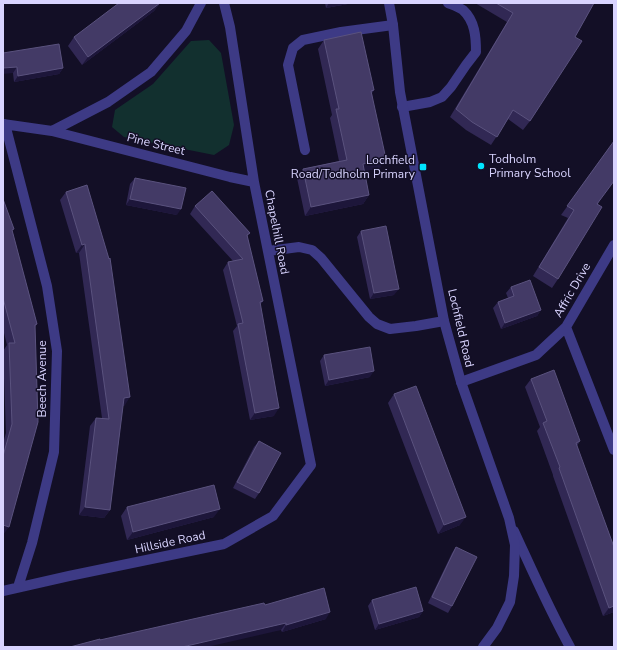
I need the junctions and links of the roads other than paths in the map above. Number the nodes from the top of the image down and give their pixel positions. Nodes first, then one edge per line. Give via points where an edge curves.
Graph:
1 (200, 3) edge
2 (224, 3) edge
3 (389, 3) edge
4 (448, 3) edge
5 (393, 25) junction
6 (402, 106) junction
7 (4, 124) edge
8 (52, 131) junction
9 (305, 150) dead end
10 (254, 182) junction
11 (614, 245) edge
12 (268, 251) junction
13 (444, 321) junction
14 (566, 327) junction
15 (460, 382) junction
16 (614, 450) edge
17 (311, 465) joint
18 (509, 518) junction
19 (18, 587) junction
20 (3, 591) edge
21 (483, 647) edge
22 (570, 647) edge

1 - 8 street via 186,31 151,72 108,102
2 - 10 street, Chapelhill Road
3 - 5 street, Lochfield Road
4 - 6 street via 462,9 471,20 476,35 476,52 442,97 430,102
5 - 6 street, Lochfield Road
5 - 9 street via 302,40 293,48 288,65
6 - 13 street, Lochfield Road
7 - 8 street, Pine Street
7 - 19 street, Beech Avenue via 47,286 57,351 54,452 32,543
8 - 10 street, Pine Street
10 - 12 street, Chapelhill Road
11 - 14 street, Affric Drive
12 - 13 street via 299,247 312,250 377,324 390,329
12 - 17 street, Chapelhill Road
13 - 15 street, Lochfield Road
14 - 15 street, Affric Drive via 536,356
14 - 16 street
15 - 18 street, Lochfield Road
17 - 19 street, Hillside Road via 273,516 224,544
18 - 21 street, Lochfield Road via 515,545 510,602 497,628
18 - 22 street
19 - 20 street, Hillside Road

